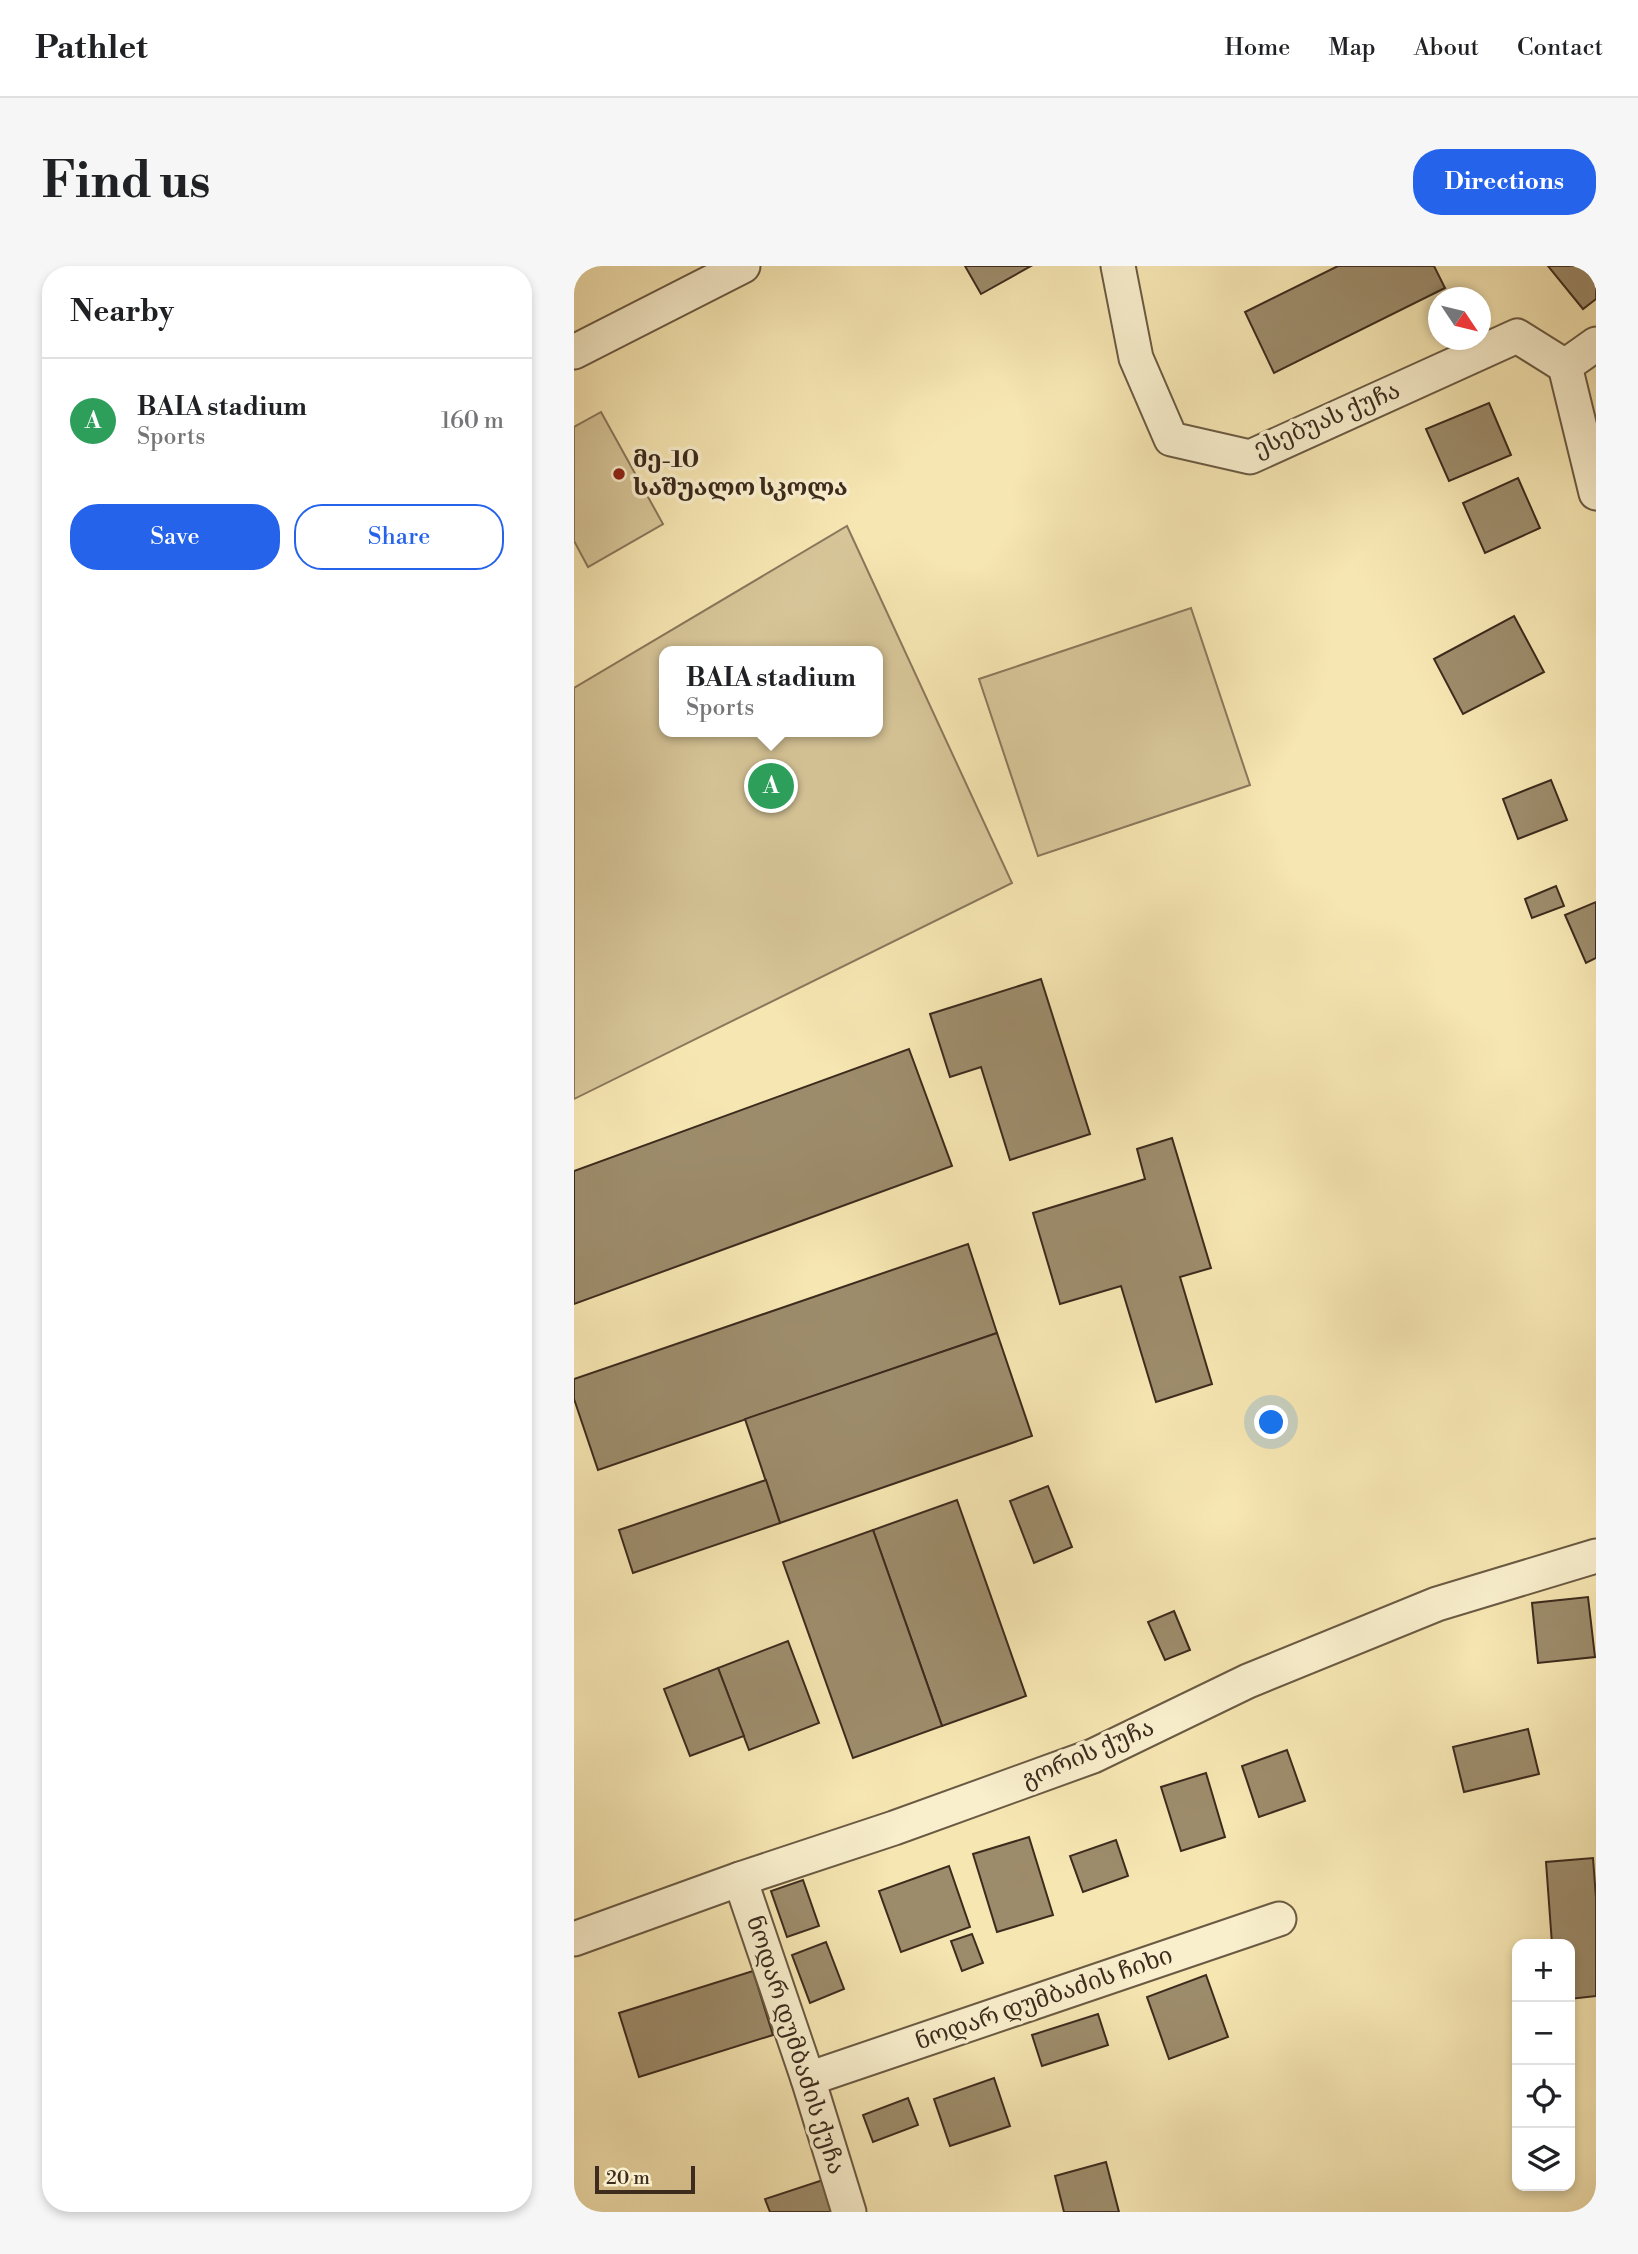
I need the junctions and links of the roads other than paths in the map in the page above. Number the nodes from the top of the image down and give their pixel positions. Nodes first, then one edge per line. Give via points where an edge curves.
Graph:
1 (1118, 266) edge
2 (732, 269) edge
3 (1596, 344) edge
4 (574, 352) edge
5 (1565, 366) junction
6 (1596, 493) edge
7 (1596, 1556) edge
8 (740, 1879) junction
9 (1279, 1919) dead end
10 (574, 1939) edge
11 (808, 2079) junction
12 (849, 2212) edge

1 - 5 street, ესებუას ქუჩა via 1136,358 1171,439 1250,457 1517,336
2 - 4 street
3 - 5 street
5 - 6 street
7 - 8 street, გორის ქუჩა via 1437,1604 1248,1681 1093,1756
8 - 10 street, გორის ქუჩა
8 - 11 street, ნოდარ დუმბაძის ქუჩა
9 - 11 street, ნოდარ დუმბაძის ჩიხი
11 - 12 street, ნოდარ დუმბაძის ქუჩა

